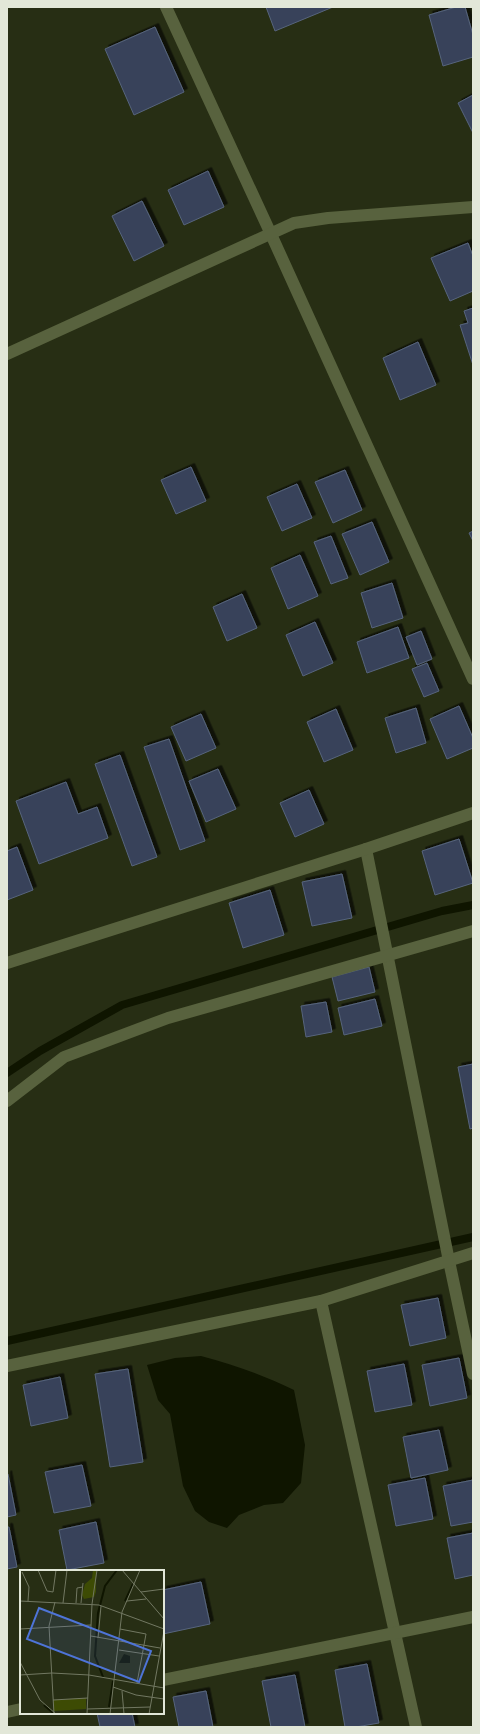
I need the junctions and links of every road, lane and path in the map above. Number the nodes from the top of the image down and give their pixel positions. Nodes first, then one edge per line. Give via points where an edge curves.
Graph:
1 (166, 7) edge
2 (473, 207) edge
3 (270, 232) junction
4 (7, 354) edge
5 (473, 679) edge
6 (473, 813) edge
7 (366, 849) junction
8 (473, 931) edge
9 (387, 957) junction
10 (7, 963) edge
11 (7, 1101) edge
12 (473, 1253) edge
13 (449, 1261) junction
14 (322, 1301) junction
15 (7, 1366) edge
16 (473, 1374) edge
17 (473, 1617) edge
18 (396, 1633) junction
19 (164, 1680) edge
20 (20, 1709) edge
21 (7, 1712) edge
22 (416, 1727) edge

1 - 3 street
2 - 3 street via 328,218 294,223
3 - 4 street
3 - 5 street
6 - 7 street
7 - 9 street
7 - 10 street
8 - 9 street
9 - 11 street via 168,1018 64,1057
9 - 13 street
12 - 13 street
13 - 14 street
13 - 16 street
14 - 15 street
14 - 18 street
17 - 18 street
18 - 19 street
18 - 22 street
20 - 21 street

